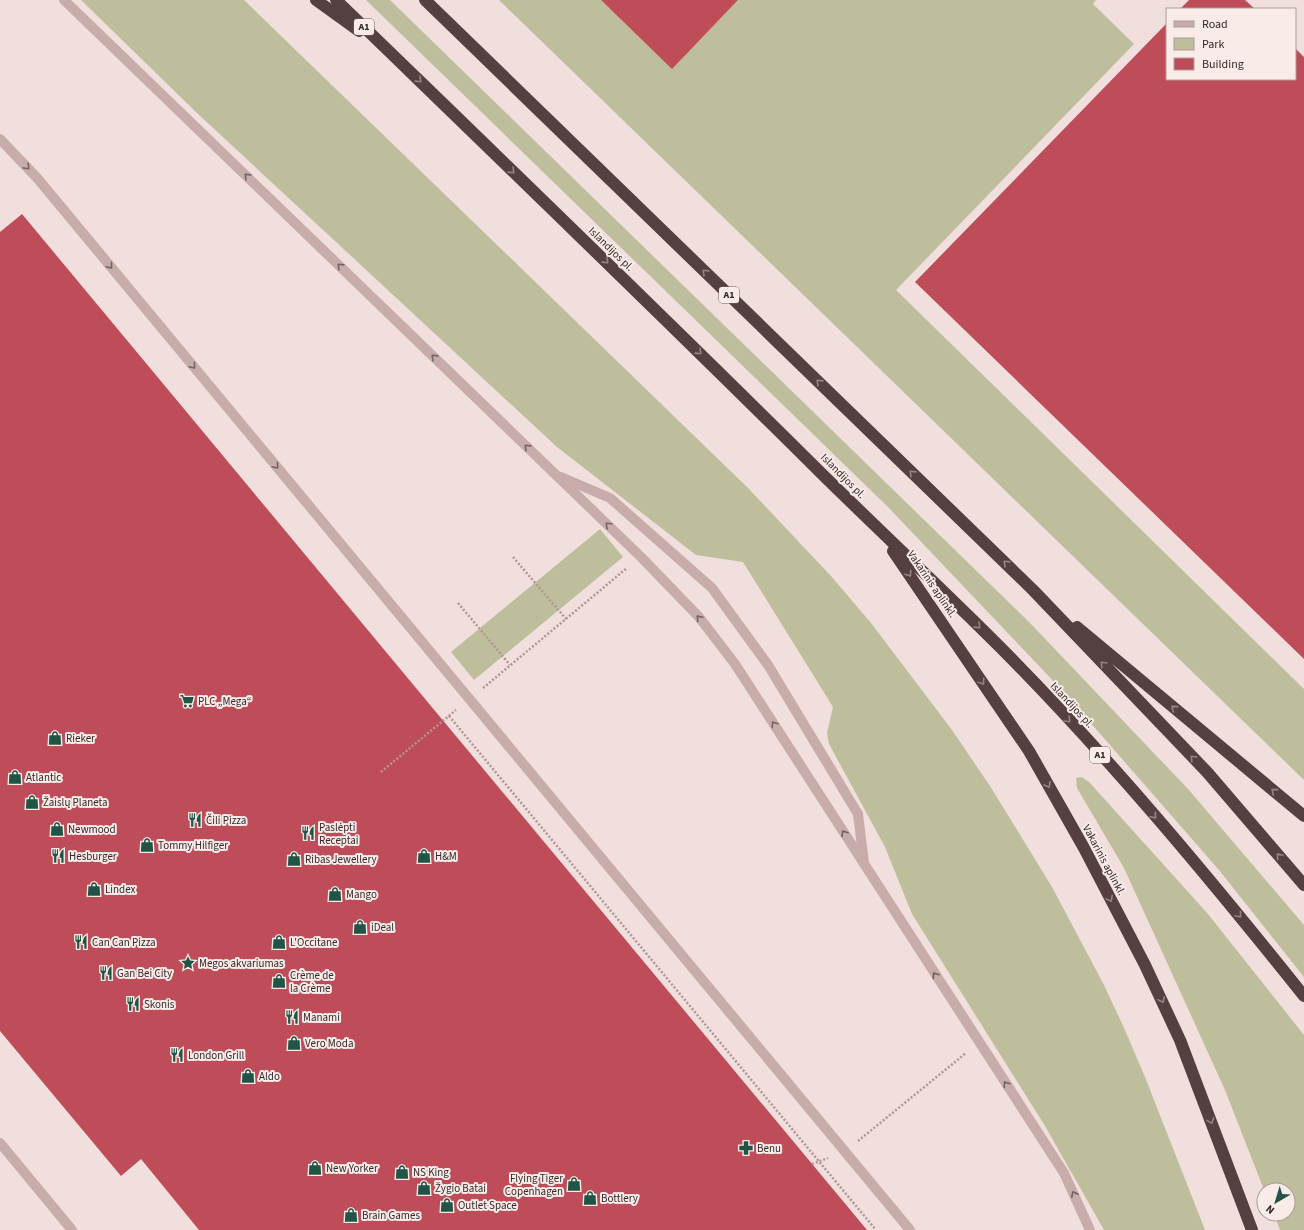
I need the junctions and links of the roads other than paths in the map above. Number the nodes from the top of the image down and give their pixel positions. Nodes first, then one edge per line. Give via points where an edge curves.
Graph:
1 (64, 0) edge
2 (316, 0) edge
3 (336, 0) edge
4 (425, 0) edge
5 (391, 53) junction
6 (0, 138) edge
7 (555, 474) junction
8 (879, 531) junction
9 (1034, 590) junction
10 (1304, 816) edge
11 (865, 866) junction
12 (1304, 885) edge
13 (1304, 996) edge
14 (0, 1143) edge
15 (72, 1230) edge
16 (910, 1230) edge
17 (1090, 1230) edge
18 (1252, 1230) edge

7 -> 1 street
2 - 5 highway
3 - 5 highway, Islandijos pl. / A1
9 -> 4 highway, A1
5 -> 8 highway, Islandijos pl. / A1
6 -> 16 street via 38,179
11 -> 7 street via 735,664 699,617
7 - 11 street via 610,498 712,588 768,665 858,814
8 -> 13 highway, Islandijos pl. / A1 via 1002,650 1105,760 1242,919
8 -> 18 highway, Vakarinis aplinkl. via 1029,751 1084,848 1145,965 1180,1040
10 -> 9 highway
12 -> 9 highway, A1 via 1207,772
17 -> 11 street via 1064,1173
14 - 15 street

